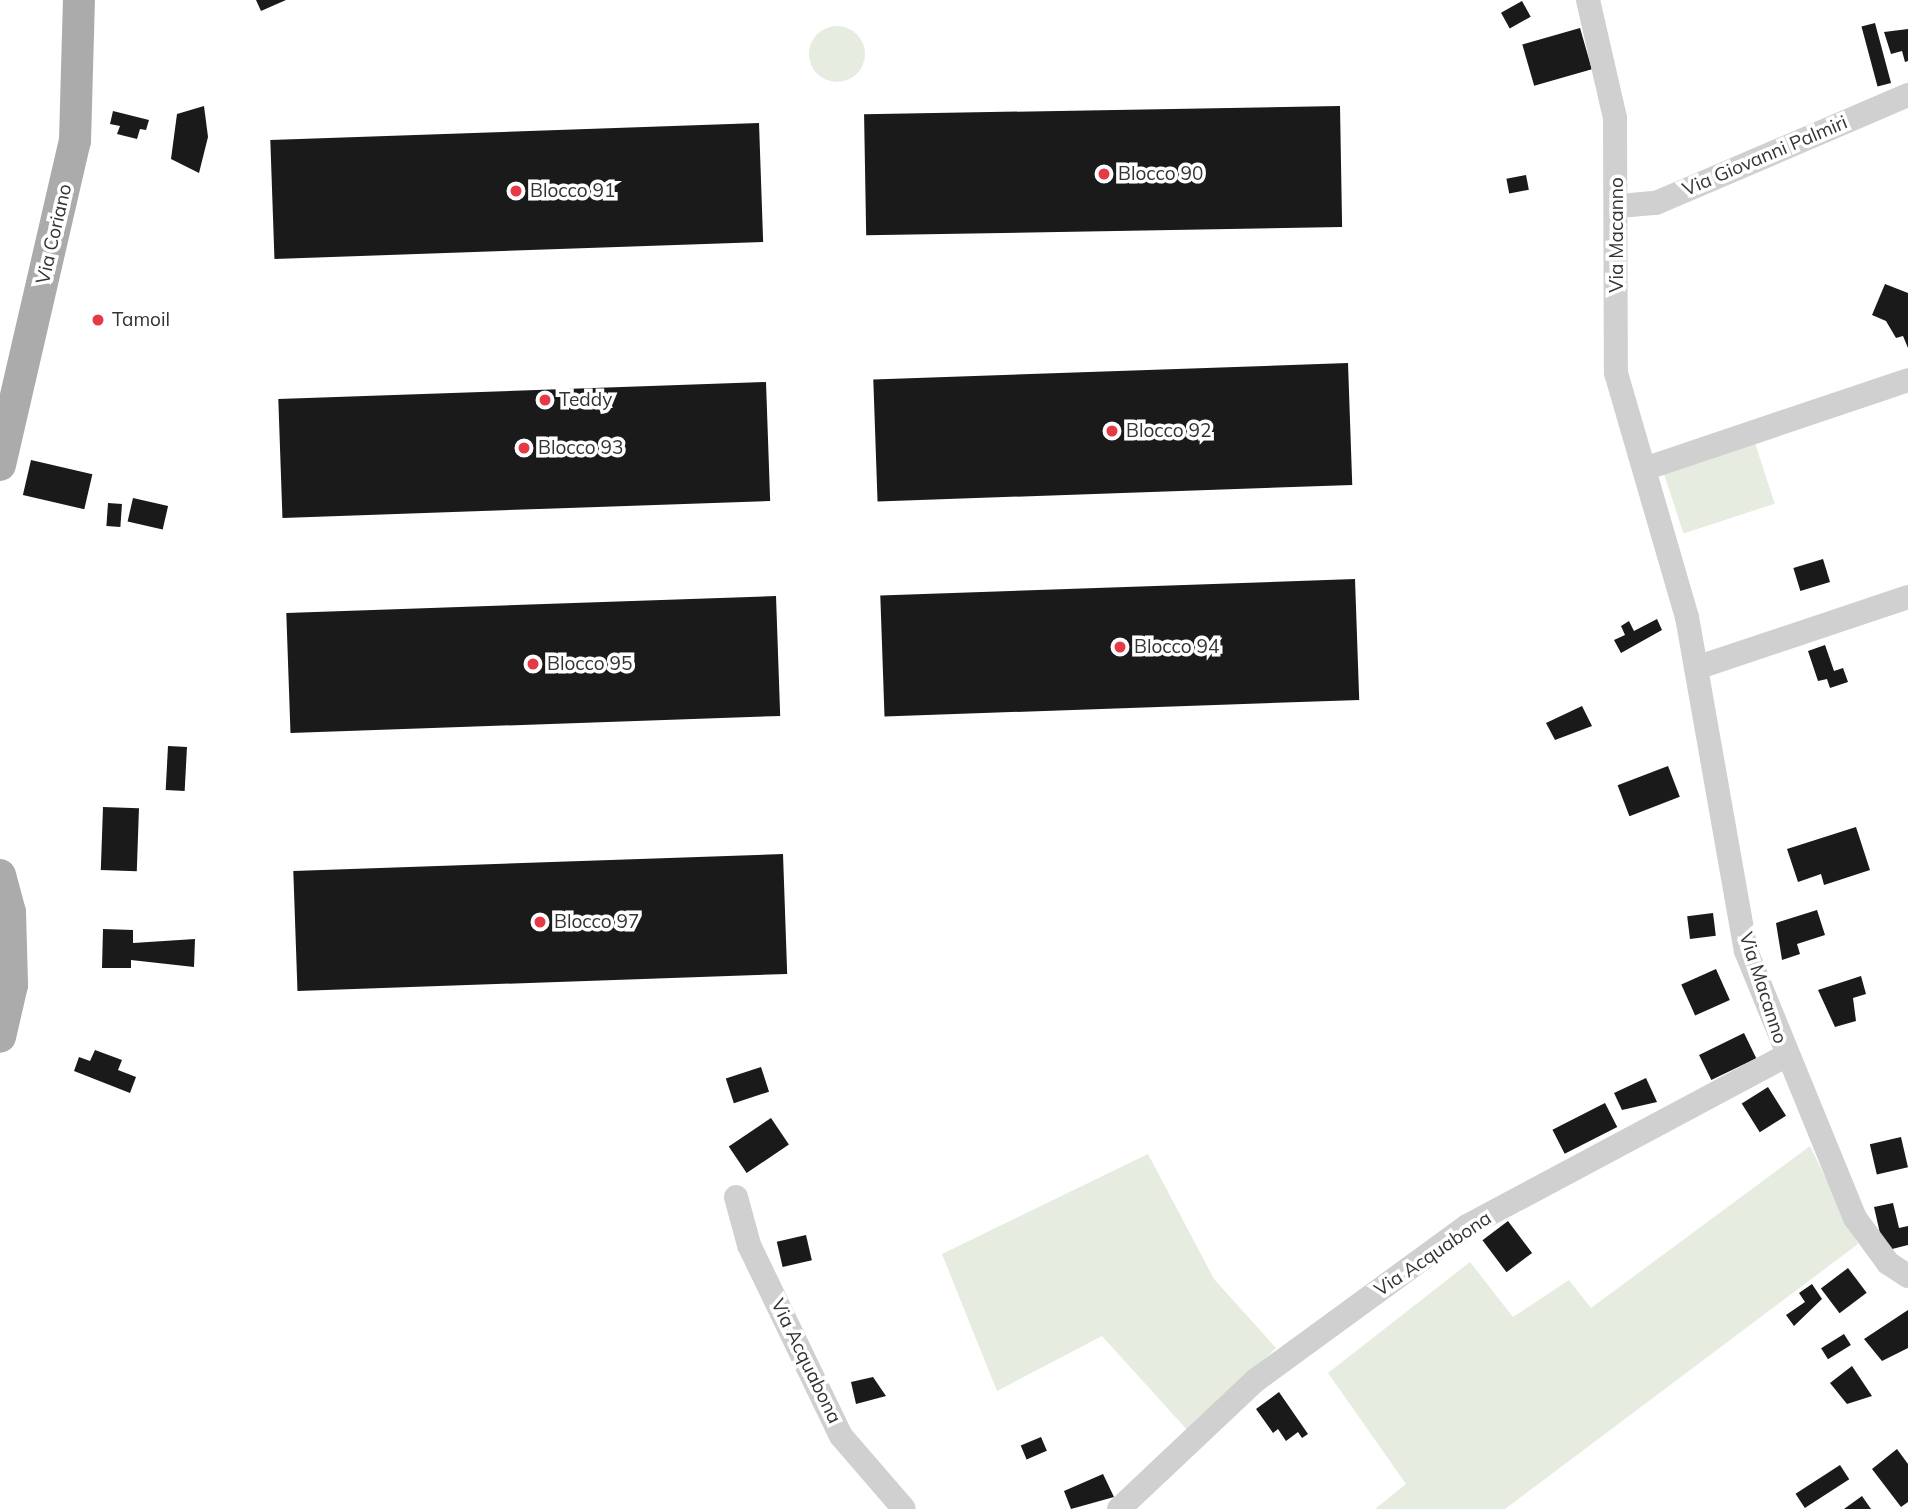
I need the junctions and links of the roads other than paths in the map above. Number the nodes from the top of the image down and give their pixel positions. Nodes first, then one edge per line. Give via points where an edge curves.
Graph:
1 (79, 0) edge
2 (1588, 0) edge
3 (1908, 95) edge
4 (1619, 206) junction
5 (1908, 380) edge
6 (0, 465) edge
7 (1647, 468) junction
8 (1908, 597) edge
9 (1696, 668) junction
10 (0, 875) edge
11 (0, 1037) edge
12 (1785, 1056) junction
13 (736, 1198) dead end
14 (1908, 1276) edge
15 (904, 1509) edge
16 (1119, 1509) edge

1 - 6 main road, Via Coriano via 75,141
2 - 4 street, Via Macanno via 1612,90
3 - 4 street, Via Giovanni Palmiri via 1656,203
4 - 7 street, Via Macanno via 1616,373
5 - 7 street
7 - 9 street, Via Macanno
8 - 9 street
9 - 12 street, Via Macanno via 1746,951
10 - 11 main road via 10,912 12,985
12 - 14 street, Via Macanno via 1855,1218 1888,1263
12 - 16 street, Via Acquabona via 1467,1226 1255,1380
13 - 15 street, Via Acquabona via 750,1245 841,1436

